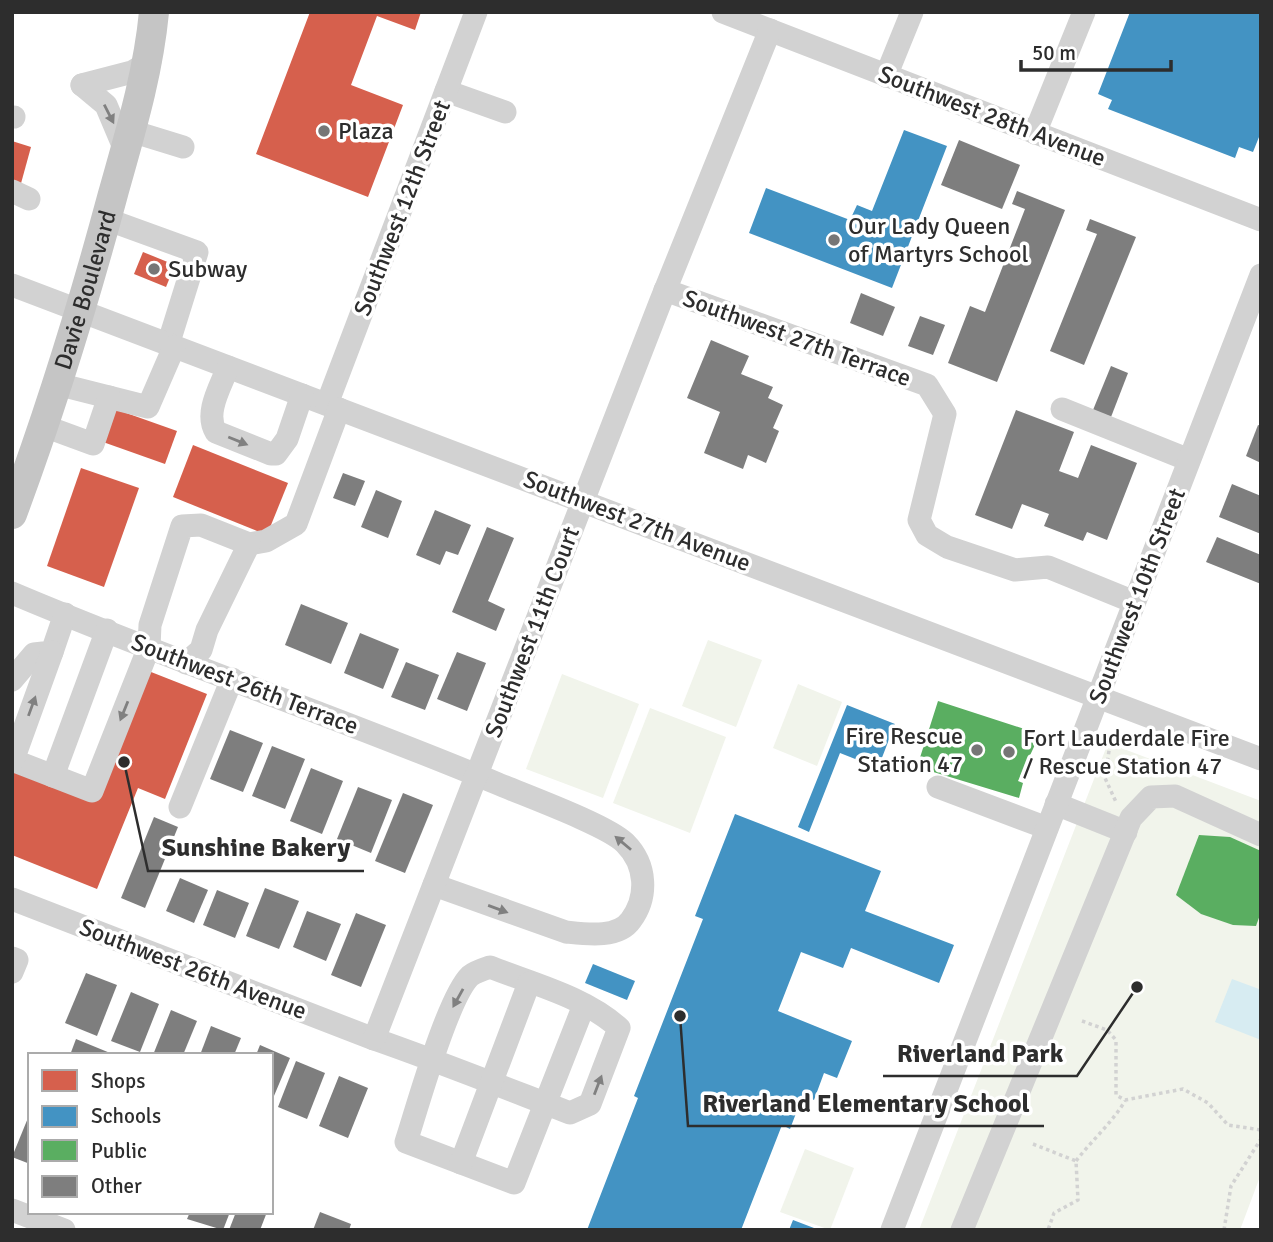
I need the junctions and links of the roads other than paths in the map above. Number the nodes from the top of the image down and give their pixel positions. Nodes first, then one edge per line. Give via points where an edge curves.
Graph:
1 (154, 12) edge
2 (174, 12) edge
3 (476, 12) edge
4 (723, 12) edge
5 (912, 12) edge
6 (1084, 12) edge
7 (770, 30) junction
8 (150, 61) junction
9 (886, 76) junction
10 (446, 91) junction
11 (505, 112) dead end
12 (1035, 133) junction
13 (128, 140) junction
14 (183, 147) dead end
15 (106, 219) junction
16 (1261, 220) edge
17 (1261, 275) edge
18 (12, 285) edge
19 (665, 290) junction
20 (80, 311) junction
21 (171, 346) junction
22 (228, 367) junction
23 (57, 384) junction
24 (302, 395) junction
25 (108, 397) junction
26 (333, 407) junction
27 (1062, 409) dead end
28 (44, 426) junction
29 (285, 444) junction
30 (320, 459) junction
31 (1189, 460) junction
32 (15, 499) edge
33 (583, 501) junction
34 (249, 544) junction
35 (12, 593) edge
36 (1134, 602) junction
37 (65, 614) junction
38 (107, 630) junction
39 (149, 647) junction
40 (52, 652) junction
41 (186, 663) junction
42 (232, 679) junction
43 (12, 680) edge
44 (1098, 695) junction
45 (1261, 759) edge
46 (12, 760) edge
47 (477, 775) junction
48 (53, 776) junction
49 (938, 788) dead end
50 (1056, 804) junction
51 (180, 807) dead end
52 (1123, 822) junction
53 (1047, 828) junction
54 (1261, 835) edge
55 (434, 885) junction
56 (12, 899) edge
57 (12, 958) edge
58 (12, 972) edge
59 (529, 983) junction
60 (584, 1005) junction
61 (374, 1039) junction
62 (433, 1060) junction
63 (493, 1083) junction
64 (545, 1104) junction
65 (461, 1163) junction
66 (12, 1210) edge
67 (64, 1230) edge
68 (892, 1230) edge
69 (962, 1230) edge

1 - 8 main road, Davie Boulevard
2 - 8 main road, Davie Boulevard
3 - 10 street, Southwest 12th Street
4 - 7 street, Southwest 28th Avenue
5 - 9 street
6 - 12 street
7 - 9 street, Southwest 28th Avenue
7 - 19 street, Southwest 11th Court
8 - 13 main road, Davie Boulevard
8 -> 13 street via 132,72 82,85 106,105
9 - 12 street, Southwest 28th Avenue
10 - 11 street
10 - 26 street, Southwest 12th Street
12 - 16 street, Southwest 28th Avenue
13 - 14 street
13 - 15 main road, Davie Boulevard
15 - 20 main road, Davie Boulevard
15 - 21 street via 197,251
17 - 31 street, Southwest 10th Street
18 - 20 street, Southwest 27th Avenue
19 - 33 street, Southwest 11th Court
19 - 36 street, Southwest 27th Terrace via 927,385 945,414 919,520 926,535 1015,570 1048,567
20 - 21 street, Southwest 27th Avenue
20 - 23 main road, Davie Boulevard
21 - 22 street, Southwest 27th Avenue
21 - 25 street via 148,407
22 - 24 street, Southwest 27th Avenue
22 -> 29 street via 212,411 216,432 271,454
23 - 25 street
23 - 28 main road, Davie Boulevard
24 - 26 street, Southwest 27th Avenue
24 - 29 street
25 - 28 street via 93,444
26 - 30 street, Southwest 12th Street
26 - 33 street, Southwest 27th Avenue
27 - 31 street
28 - 32 main road, Davie Boulevard
29 - 30 street
30 - 34 street, Southwest 12th Street via 296,524 265,541
31 - 36 street, Southwest 10th Street
33 - 44 street, Southwest 27th Avenue
33 - 47 street, Southwest 11th Court
34 - 39 street via 201,525 183,526 150,625
34 - 41 street via 201,650
35 - 37 street, Southwest 26th Terrace
36 - 44 street, Southwest 10th Street
37 - 38 street, Southwest 26th Terrace
37 - 40 street
38 - 39 street, Southwest 26th Terrace
38 - 48 street
39 - 41 street, Southwest 26th Terrace
39 -> 48 street via 92,791
40 - 43 street via 34,654
46 -> 40 street
41 - 42 street, Southwest 26th Terrace
42 - 47 street, Southwest 26th Terrace
42 - 51 street
44 - 45 street, Southwest 27th Avenue
44 - 50 street, Southwest 10th Street
46 - 48 street
47 - 55 street, Southwest 11th Court
55 -> 47 street, Southwest 26th Terrace via 566,932 611,932 628,925 637,912 642,878 623,841
49 - 53 street
50 - 52 street
50 - 53 street, Southwest 10th Street
52 - 54 street via 1151,797 1175,796
52 - 69 street
53 - 68 street, Southwest 10th Street
55 - 61 street, Southwest 11th Court
56 - 61 street, Southwest 26th Avenue
57 - 58 street via 17,960
59 - 60 street
59 -> 62 street via 490,967 470,976
59 - 63 street
60 - 64 street
64 -> 60 street, Southwest 26th Avenue via 570,1113 590,1104 620,1028 601,1011
61 - 62 street, Southwest 26th Avenue
62 - 63 street, Southwest 26th Avenue
62 - 65 street via 406,1142
63 - 64 street, Southwest 26th Avenue
63 - 65 street
64 - 65 street via 514,1183
66 - 67 street

